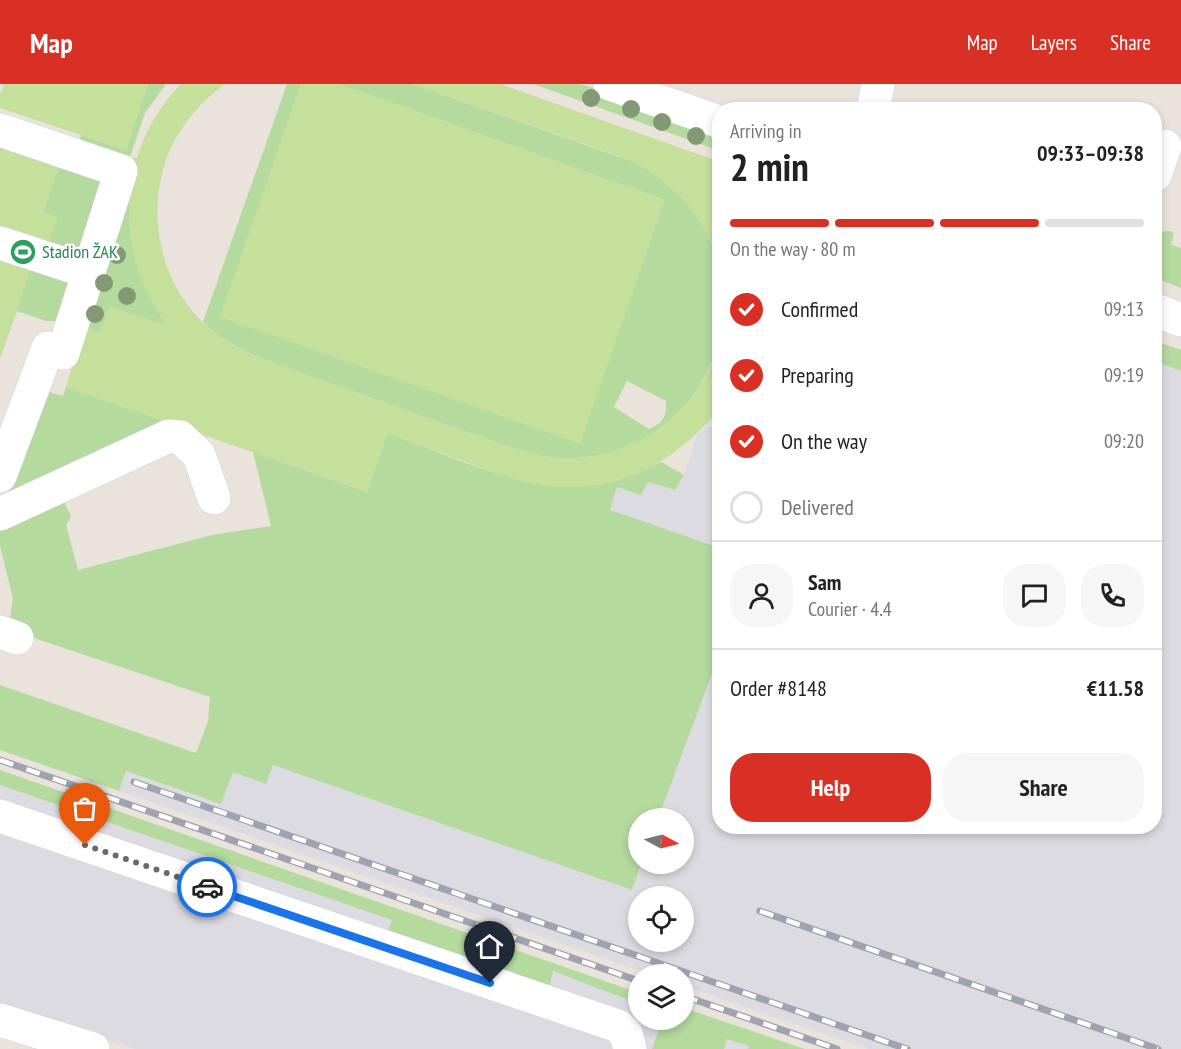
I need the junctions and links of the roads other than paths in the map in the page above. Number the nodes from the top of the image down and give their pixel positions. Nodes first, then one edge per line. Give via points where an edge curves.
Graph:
1 (610, 84) edge
2 (878, 84) edge
3 (875, 102) edge
4 (712, 119) edge
5 (0, 130) edge
6 (0, 243) edge
7 (89, 272) junction
8 (1162, 313) edge
9 (1181, 320) edge
10 (0, 476) edge
11 (214, 498) dead end
12 (0, 514) edge
13 (0, 816) edge
14 (0, 1020) edge
15 (93, 1049) edge
16 (630, 1049) edge

1 - 4 street
2 - 3 street
5 - 7 street via 121,171
6 - 7 street
7 - 10 street via 63,353 48,348
8 - 9 street
11 - 12 street via 199,455 180,437 168,436
13 - 16 street via 618,1026 626,1034
14 - 15 street

